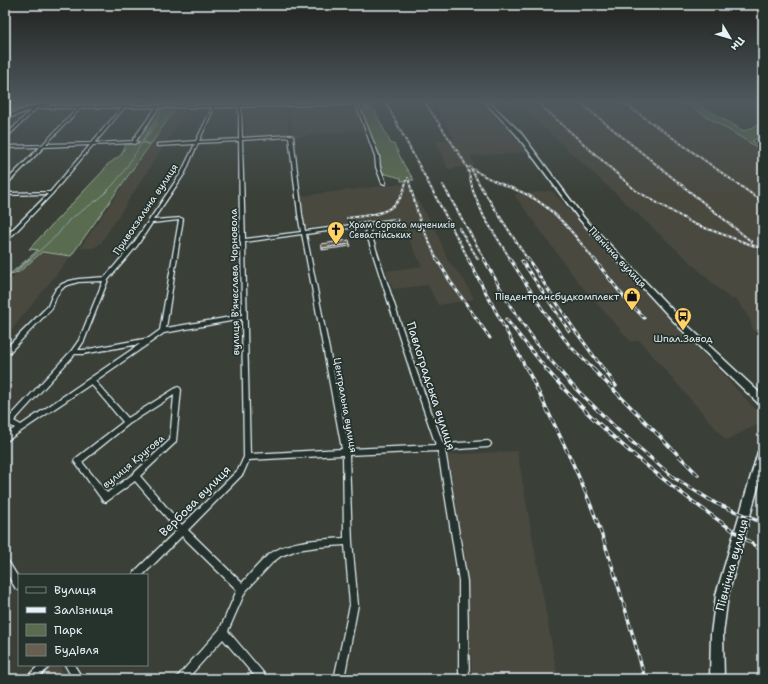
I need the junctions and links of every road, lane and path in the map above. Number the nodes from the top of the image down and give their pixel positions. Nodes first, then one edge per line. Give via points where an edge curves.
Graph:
1 (55, 133) edge
2 (102, 133) edge
3 (139, 133) edge
4 (202, 133) edge
5 (240, 133) edge
6 (368, 133) edge
7 (518, 133) edge
8 (240, 140) junction
9 (198, 143) junction
10 (93, 144) junction
11 (43, 145) junction
12 (158, 145) dead end
13 (5, 147) edge
14 (384, 183) dead end
15 (5, 184) edge
16 (52, 193) junction
17 (5, 194) edge
18 (396, 220) dead end
19 (151, 222) junction
20 (366, 224) junction
21 (304, 233) junction
22 (5, 240) edge
23 (242, 241) junction
24 (106, 280) junction
25 (244, 316) junction
26 (163, 331) junction
27 (150, 339) junction
28 (74, 352) junction
29 (5, 353) edge
30 (92, 381) junction
31 (763, 402) edge
32 (127, 422) junction
33 (21, 428) junction
34 (5, 439) edge
35 (488, 444) dead end
36 (441, 448) junction
37 (346, 451) junction
38 (763, 452) edge
39 (247, 457) junction
40 (135, 476) junction
41 (183, 531) junction
42 (348, 541) junction
43 (5, 564) edge
44 (138, 574) edge
45 (18, 584) edge
46 (242, 589) junction
47 (223, 632) junction
48 (44, 666) edge
49 (70, 666) edge
50 (31, 679) edge
51 (78, 679) edge
52 (181, 679) edge
53 (263, 679) edge
54 (339, 679) edge
55 (464, 679) edge
56 (717, 679) edge

1 - 11 street
2 - 10 street
3 - 10 street via 135,142
4 - 9 street, Привокзальна вулиця
5 - 8 street, вулиця В'ячеслава Чорновола
6 - 14 street
7 - 31 street, Північна вулиця via 582,219 683,326
8 - 9 street
8 - 21 street, Центральна вулиця via 291,136
8 - 23 street, вулиця В'ячеслава Чорновола
9 - 12 street
9 - 19 street, Привокзальна вулиця via 184,173
10 - 11 street
10 - 16 street
11 - 13 street
11 - 15 street
16 - 17 street
16 - 22 street
18 - 20 street
19 - 24 street, Привокзальна вулиця via 135,246
19 - 26 street via 181,219
20 - 21 street
20 - 36 street, Павлоградська вулиця
21 - 23 street
21 - 37 street, Центральна вулиця
23 - 25 street, вулиця В'ячеслава Чорновола
24 - 28 street, Привокзальна вулиця via 82,341
24 - 29 street via 72,281 57,289 50,307
25 - 26 street
25 - 39 street, вулиця В'ячеслава Чорновола
26 - 27 street
27 - 28 street
27 - 30 street
28 - 33 street, Привокзальна вулиця via 10,422
30 - 32 street
30 - 33 street
32 - 40 street, вулиця Кругова via 77,461 106,498
32 - 40 street, вулиця Кругова via 178,390 173,441
33 - 34 street
35 - 36 street
36 - 37 street
36 - 55 street, Павлоградська вулиця via 462,581
37 - 39 street
37 - 42 street, Центральна вулиця
38 - 56 street, Північна вулиця via 722,595 717,634
39 - 41 street, Вербова вулиця via 241,472
40 - 41 street
41 - 44 street, Вербова вулиця
41 - 46 street
42 - 46 street via 295,547 282,551 270,559
42 - 54 street, Центральна вулиця via 354,605
43 - 45 street
46 - 47 street
47 - 52 street
47 - 53 street
48 - 50 street
49 - 51 street

